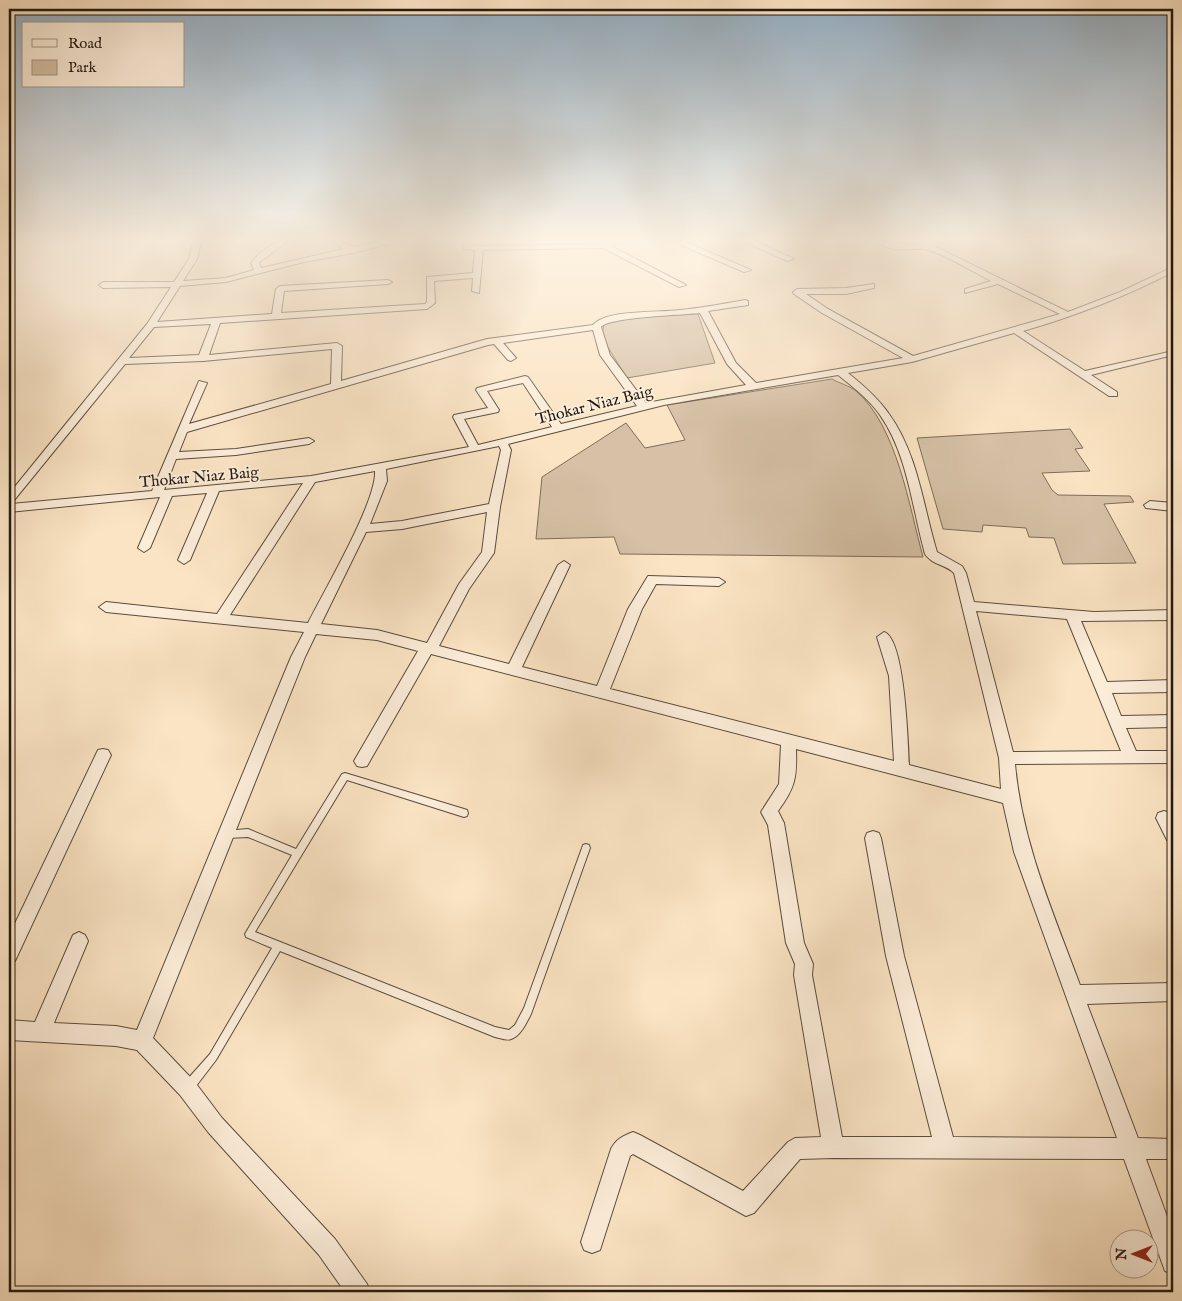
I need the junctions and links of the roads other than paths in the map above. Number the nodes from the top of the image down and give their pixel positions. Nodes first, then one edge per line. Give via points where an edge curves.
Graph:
1 (168, 300) edge
2 (279, 300) edge
3 (431, 300) edge
4 (808, 300) edge
5 (1037, 300) edge
6 (1108, 300) edge
7 (745, 303) dead end
8 (703, 310) junction
9 (1068, 315) junction
10 (276, 317) junction
11 (216, 321) junction
12 (151, 325) junction
13 (596, 327) junction
14 (1017, 330) junction
15 (496, 340) junction
16 (1172, 353) edge
17 (203, 358) junction
18 (511, 358) dead end
19 (912, 359) junction
20 (124, 361) junction
21 (841, 372) junction
22 (1085, 374) junction
23 (202, 383) dead end
24 (336, 385) junction
25 (754, 387) junction
26 (1113, 394) dead end
27 (643, 406) junction
28 (184, 429) junction
29 (559, 429) junction
30 (309, 441) dead end
31 (502, 442) junction
32 (475, 449) junction
33 (174, 456) junction
34 (380, 468) junction
35 (311, 479) junction
36 (214, 489) junction
37 (162, 494) junction
38 (9, 501) edge
39 (1150, 505) dead end
40 (494, 507) junction
41 (1173, 507) edge
42 (9, 508) edge
43 (362, 529) junction
44 (144, 548) dead end
45 (184, 560) dead end
46 (564, 565) dead end
47 (719, 582) dead end
48 (968, 606) junction
49 (106, 607) dead end
50 (1072, 615) junction
51 (1173, 615) edge
52 (220, 619) junction
53 (312, 629) junction
54 (884, 637) dead end
55 (429, 648) junction
56 (513, 670) junction
57 (1173, 686) edge
58 (1103, 688) junction
59 (601, 693) junction
60 (1173, 721) edge
61 (1116, 722) junction
62 (788, 741) junction
63 (103, 756) dead end
64 (1132, 757) junction
65 (1173, 757) edge
66 (1007, 758) junction
67 (362, 761) dead end
68 (902, 770) junction
69 (1010, 798) junction
70 (464, 813) dead end
71 (1164, 818) dead end
72 (227, 834) junction
73 (1173, 836) edge
74 (873, 838) dead end
75 (586, 848) dead end
76 (298, 854) junction
77 (79, 941) dead end
78 (278, 946) junction
79 (9, 955) edge
80 (1173, 992) edge
81 (1074, 995) junction
82 (9, 1030) edge
83 (41, 1031) junction
84 (142, 1041) junction
85 (187, 1088) junction
86 (832, 1147) junction
87 (944, 1148) junction
88 (1131, 1149) junction
89 (1173, 1149) edge
90 (592, 1242) dead end
91 (1173, 1263) edge
92 (359, 1292) edge

1 - 12 street
2 - 10 street
3 - 10 street via 427,306
4 - 19 street
5 - 9 street
6 - 9 street, Thokar Niaz Baig
7 - 8 street
8 - 13 street via 618,317 600,322
8 - 25 street via 732,364
9 - 14 street, Thokar Niaz Baig
10 - 11 street
11 - 12 street
11 - 17 street
12 - 20 street
13 - 15 street
13 - 27 street via 605,355
14 - 19 street, Thokar Niaz Baig
14 - 22 street
15 - 18 street
15 - 24 street
16 - 22 street
17 - 20 street
17 - 24 street via 337,346
19 - 21 street, Thokar Niaz Baig
20 - 38 street
21 - 25 street, Thokar Niaz Baig
21 - 48 street via 876,403 890,423 909,469 930,554 958,570
22 - 26 street
23 - 28 street via 189,409
24 - 28 street
25 - 27 street, Thokar Niaz Baig
27 - 29 street, Thokar Niaz Baig
28 - 33 street
29 - 31 street, Thokar Niaz Baig
29 - 32 street via 525,379 491,386 480,390 494,410 458,417
30 - 33 street via 236,452
31 - 32 street, Thokar Niaz Baig
31 - 40 street via 506,450
32 - 34 street, Thokar Niaz Baig
33 - 37 street
34 - 35 street, Thokar Niaz Baig
34 - 43 street via 381,481
35 - 36 street, Thokar Niaz Baig
35 - 52 street
36 - 37 street, Thokar Niaz Baig
36 - 45 street
37 - 42 street, Thokar Niaz Baig
37 - 44 street
39 - 41 street
40 - 43 street via 402,525
40 - 55 street via 488,553
43 - 53 street
46 - 56 street
47 - 59 street via 652,579 635,609
48 - 50 street
48 - 66 street
49 - 52 street
50 - 51 street
50 - 58 street
52 - 53 street
53 - 55 street via 377,635
53 - 72 street
54 - 68 street via 896,676
55 - 56 street
55 - 67 street
56 - 59 street
57 - 58 street
58 - 61 street
59 - 62 street
60 - 61 street
61 - 64 street
62 - 68 street
62 - 86 street via 789,777 769,812 776,823 794,943 804,964 803,975
63 - 79 street
64 - 65 street
64 - 66 street
66 - 69 street
68 - 69 street
69 - 81 street via 1022,852
70 - 76 lane via 345,776
71 - 73 street
72 - 76 lane via 248,833
72 - 84 street
74 - 87 street via 896,956
75 - 78 lane via 528,1011 510,1035 495,1032
76 - 78 lane via 249,934
77 - 83 street
78 - 85 lane via 213,1057
80 - 81 street
81 - 88 street
82 - 83 street
83 - 84 street
84 - 85 street
85 - 92 street via 215,1124 327,1248
86 - 87 street
86 - 90 street via 794,1149 746,1205 634,1142 622,1149
87 - 88 street
88 - 89 street
88 - 91 street

